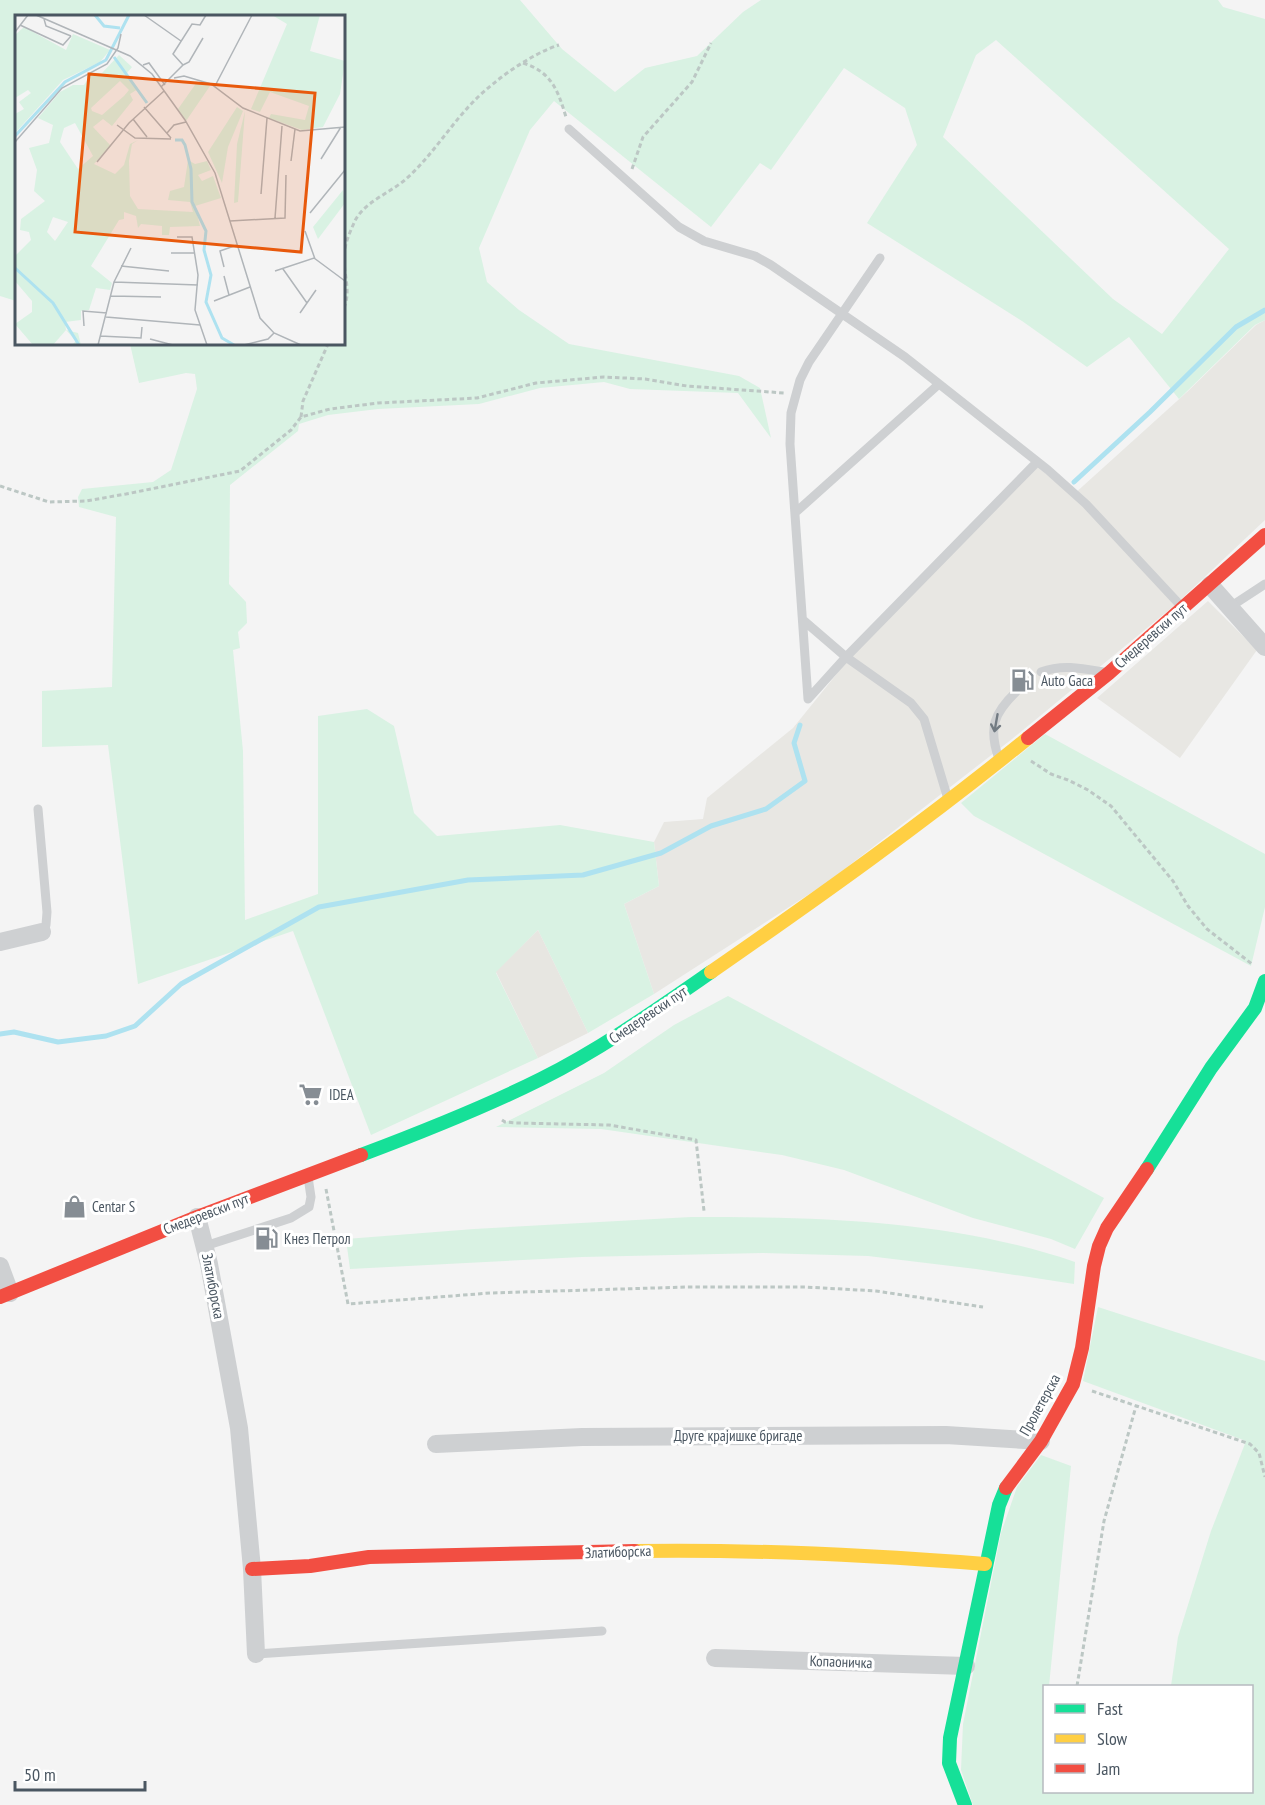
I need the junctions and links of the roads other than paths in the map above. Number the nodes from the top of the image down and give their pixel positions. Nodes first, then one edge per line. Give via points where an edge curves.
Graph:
1 (569, 129) road end
2 (880, 258) dead end
3 (842, 314) junction
4 (939, 384) junction
5 (1037, 462) junction
6 (796, 512) junction
7 (1265, 535) edge
8 (1265, 584) edge
9 (1210, 585) junction
10 (1182, 608) junction
11 (1230, 608) junction
12 (803, 620) junction
13 (1265, 647) edge
14 (846, 657) junction
15 (1041, 672) dead end
16 (1109, 673) junction
17 (1016, 692) dead end
18 (1000, 761) junction
19 (949, 802) junction
20 (38, 809) dead end
21 (42, 932) joint
22 (0, 942) edge
23 (1265, 981) edge
24 (1260, 1010) edge
25 (308, 1175) junction
26 (197, 1217) junction
27 (205, 1246) junction
28 (0, 1266) edge
29 (5, 1295) edge
30 (1041, 1441) junction
31 (436, 1444) dead end
32 (985, 1564) junction
33 (252, 1569) junction
34 (602, 1631) dead end
35 (256, 1653) joint
36 (715, 1658) dead end
37 (966, 1666) junction
38 (965, 1805) edge

1 - 3 lane via 679,227 704,241 771,264
2 - 3 lane
3 - 4 lane
3 - 6 lane via 809,362 795,394 790,444
4 - 5 lane
4 - 6 lane
5 - 10 lane via 1086,504
5 - 14 lane
6 - 12 lane
7 - 9 street, Смедеревски пут
8 - 11 lane
9 - 10 street, Смедеревски пут
9 - 11 street
10 - 16 street, Смедеревски пут
11 - 13 street
12 - 14 lane
12 - 14 lane via 808,699
14 - 19 lane via 918,710
15 - 16 lane via 1071,667
16 - 18 street, Смедеревски пут
17 -> 18 lane via 1000,707 997,716 994,737
18 - 19 street, Смедеревски пут
19 - 25 street, Смедеревски пут via 631,1028 541,1079 421,1132
20 - 21 lane via 47,912
21 - 22 street
23 - 24 street, Пролетерска
24 - 30 street, Пролетерска via 1210,1068 1107,1228 1094,1266 1082,1348 1072,1384
25 - 26 street, Смедеревски пут
25 - 27 lane via 309,1207 291,1218
26 - 27 street, Златиборска
26 - 29 street, Смедеревски пут
27 - 33 street, Златиборска via 239,1428
28 - 29 street
30 - 31 street, Друге крајишке бригаде via 946,1435 582,1437
30 - 32 street, Пролетерска via 1005,1489
32 - 33 street, Златиборска via 868,1555 688,1550 369,1557
32 - 37 street, Пролетерска
33 - 35 street, Златиборска
34 - 35 lane
36 - 37 street, Копаоничка
37 - 38 street, Пролетерска via 948,1753

